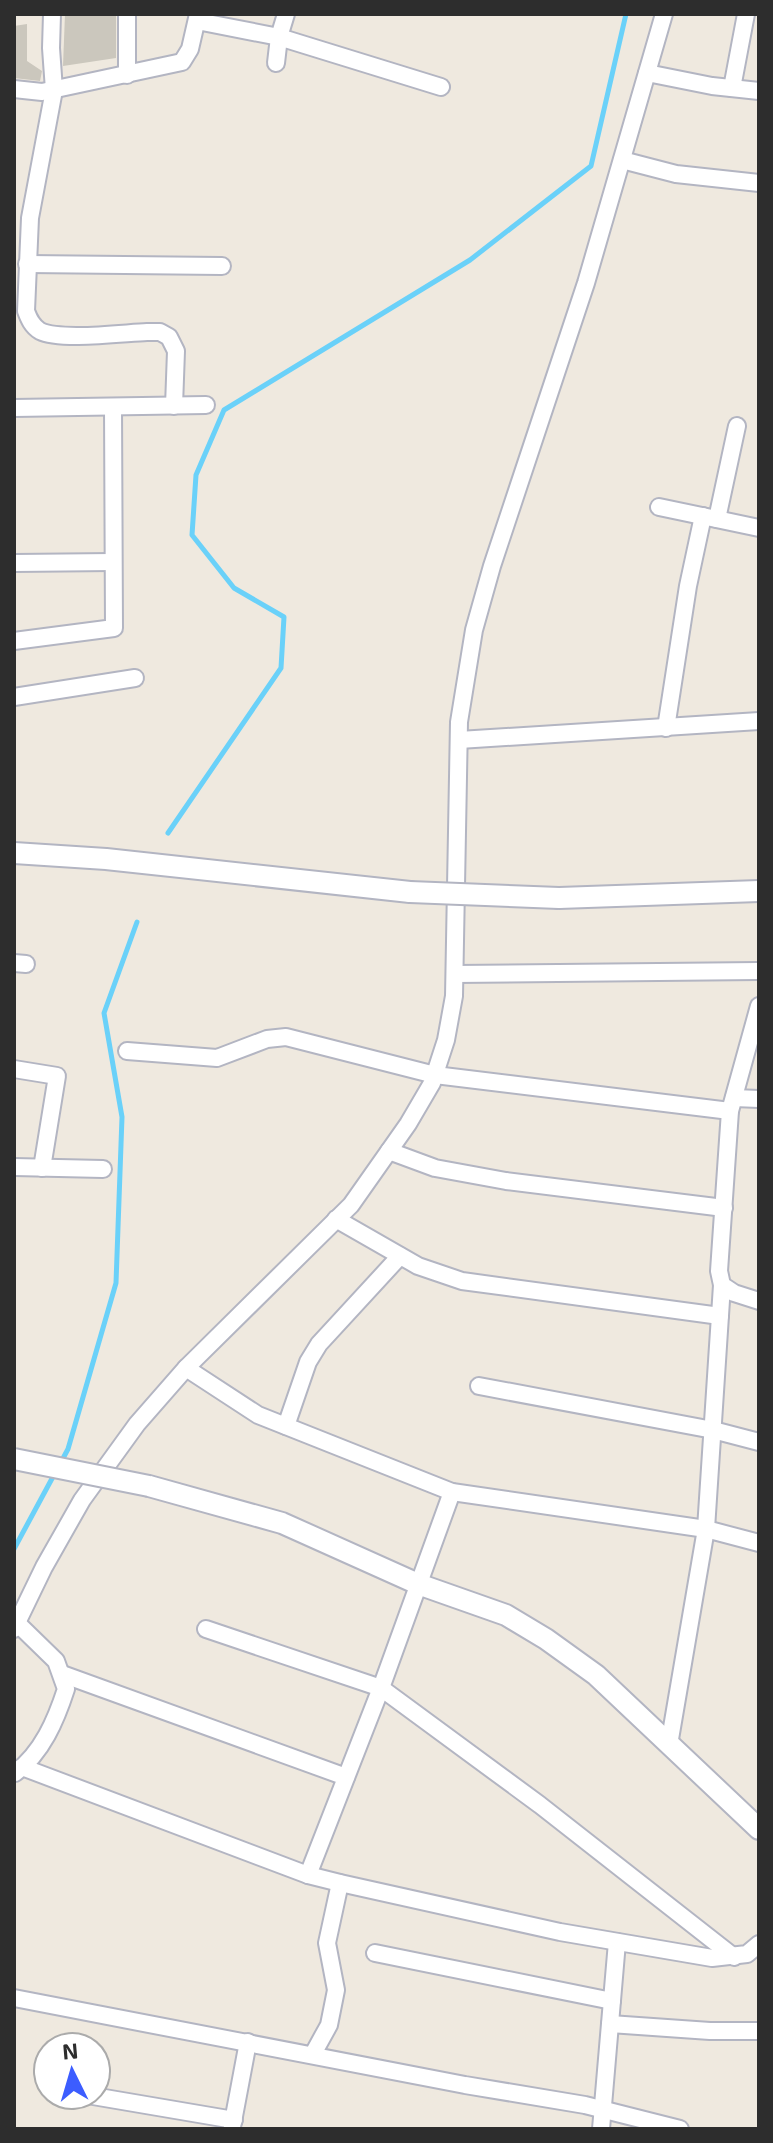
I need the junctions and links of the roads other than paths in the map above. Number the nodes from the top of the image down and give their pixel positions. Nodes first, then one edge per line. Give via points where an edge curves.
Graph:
1 (52, 14) edge
2 (127, 14) edge
3 (286, 14) edge
4 (664, 14) edge
5 (746, 14) edge
6 (198, 18) edge
7 (279, 37) junction
8 (276, 63) dead end
9 (647, 73) junction
10 (127, 75) junction
11 (441, 87) dead end
12 (732, 88) junction
13 (14, 89) edge
14 (54, 90) junction
15 (759, 91) edge
16 (622, 160) junction
17 (759, 183) edge
18 (27, 264) junction
19 (222, 266) dead end
20 (206, 405) dead end
21 (174, 406) junction
22 (113, 407) junction
23 (14, 408) edge
24 (737, 426) dead end
25 (659, 507) dead end
26 (710, 518) junction
27 (759, 528) edge
28 (113, 562) junction
29 (14, 563) edge
30 (14, 641) edge
31 (135, 678) dead end
32 (14, 697) edge
33 (759, 721) edge
34 (666, 728) junction
35 (459, 740) junction
36 (14, 853) edge
37 (759, 891) edge
38 (759, 971) edge
39 (455, 974) junction
40 (759, 1006) edge
41 (754, 1045) edge
42 (127, 1051) dead end
43 (14, 1069) edge
44 (435, 1075) junction
45 (759, 1099) edge
46 (732, 1105) junction
47 (389, 1151) junction
48 (14, 1167) edge
49 (42, 1168) junction
50 (103, 1169) dead end
51 (724, 1208) junction
52 (336, 1219) junction
53 (400, 1256) junction
54 (722, 1285) junction
55 (759, 1301) edge
56 (720, 1316) junction
57 (186, 1368) junction
58 (479, 1386) dead end
59 (286, 1426) junction
60 (713, 1430) junction
61 (759, 1442) edge
62 (14, 1459) edge
63 (452, 1492) junction
64 (706, 1529) junction
65 (759, 1543) edge
66 (418, 1584) junction
67 (16, 1626) edge
68 (206, 1629) dead end
69 (62, 1674) junction
70 (381, 1688) junction
71 (669, 1745) junction
72 (18, 1770) edge
73 (346, 1777) junction
74 (759, 1829) edge
75 (308, 1875) junction
76 (340, 1883) junction
77 (617, 1942) junction
78 (759, 1944) edge
79 (375, 1953) dead end
80 (734, 1957) junction
81 (14, 1998) edge
82 (612, 2001) junction
83 (610, 2024) junction
84 (759, 2031) edge
85 (248, 2042) junction
86 (313, 2054) junction
87 (112, 2100) edge
88 (602, 2110) junction
89 (233, 2125) edge
90 (601, 2129) edge
91 (680, 2129) edge

1 - 14 street
2 - 10 street
3 - 7 street
4 - 9 street
5 - 12 street
6 - 7 street
6 - 10 street via 182,62
7 - 8 street
7 - 11 street
9 - 12 street
9 - 16 street
10 - 14 street
12 - 15 street
13 - 14 street
14 - 18 street via 33,195
16 - 17 street via 676,174
16 - 35 street via 488,579 474,630
18 - 19 street
18 - 21 street via 26,311 39,330 55,335 160,332 169,337 176,351
20 - 21 street
21 - 22 street
22 - 23 street
22 - 28 street
24 - 26 street
25 - 26 street
26 - 27 street
26 - 34 street via 688,586
28 - 29 street
28 - 30 street via 114,628
31 - 32 street
33 - 34 street
34 - 35 street
35 - 39 street
36 - 37 street, bridge via 410,892 559,898
38 - 39 street
39 - 44 street
40 - 41 street
41 - 46 street
42 - 44 street via 217,1058 286,1037
43 - 49 street via 57,1076
44 - 46 street
44 - 47 street
45 - 46 street
46 - 51 street
47 - 51 street via 435,1168 506,1181
47 - 52 street
48 - 49 street
49 - 50 street
51 - 54 street
52 - 53 street
52 - 57 street
53 - 56 street via 462,1281
53 - 59 street via 319,1344
54 - 55 street
54 - 56 street
56 - 60 street
57 - 59 street via 258,1415
57 - 67 street via 82,1500
58 - 60 street
59 - 63 street
60 - 61 street
60 - 64 street
62 - 66 street, bridge via 149,1486 282,1523
63 - 64 street
63 - 66 street
64 - 65 street
64 - 71 street
66 - 70 street
66 - 71 street via 506,1615 546,1639 596,1675
67 - 69 street via 56,1661
68 - 70 street
69 - 72 street via 66,1689 45,1740
69 - 73 street
70 - 73 street
70 - 80 street
71 - 74 street
72 - 75 street
73 - 75 street
75 - 76 street
76 - 77 street
76 - 86 street via 327,1943 336,1990 329,2025
77 - 80 street
77 - 82 street
78 - 80 street
79 - 82 street
81 - 85 street
82 - 83 street
83 - 84 street
83 - 88 street
85 - 86 street
85 - 89 street
86 - 88 street
87 - 89 street
88 - 90 street
88 - 91 street

